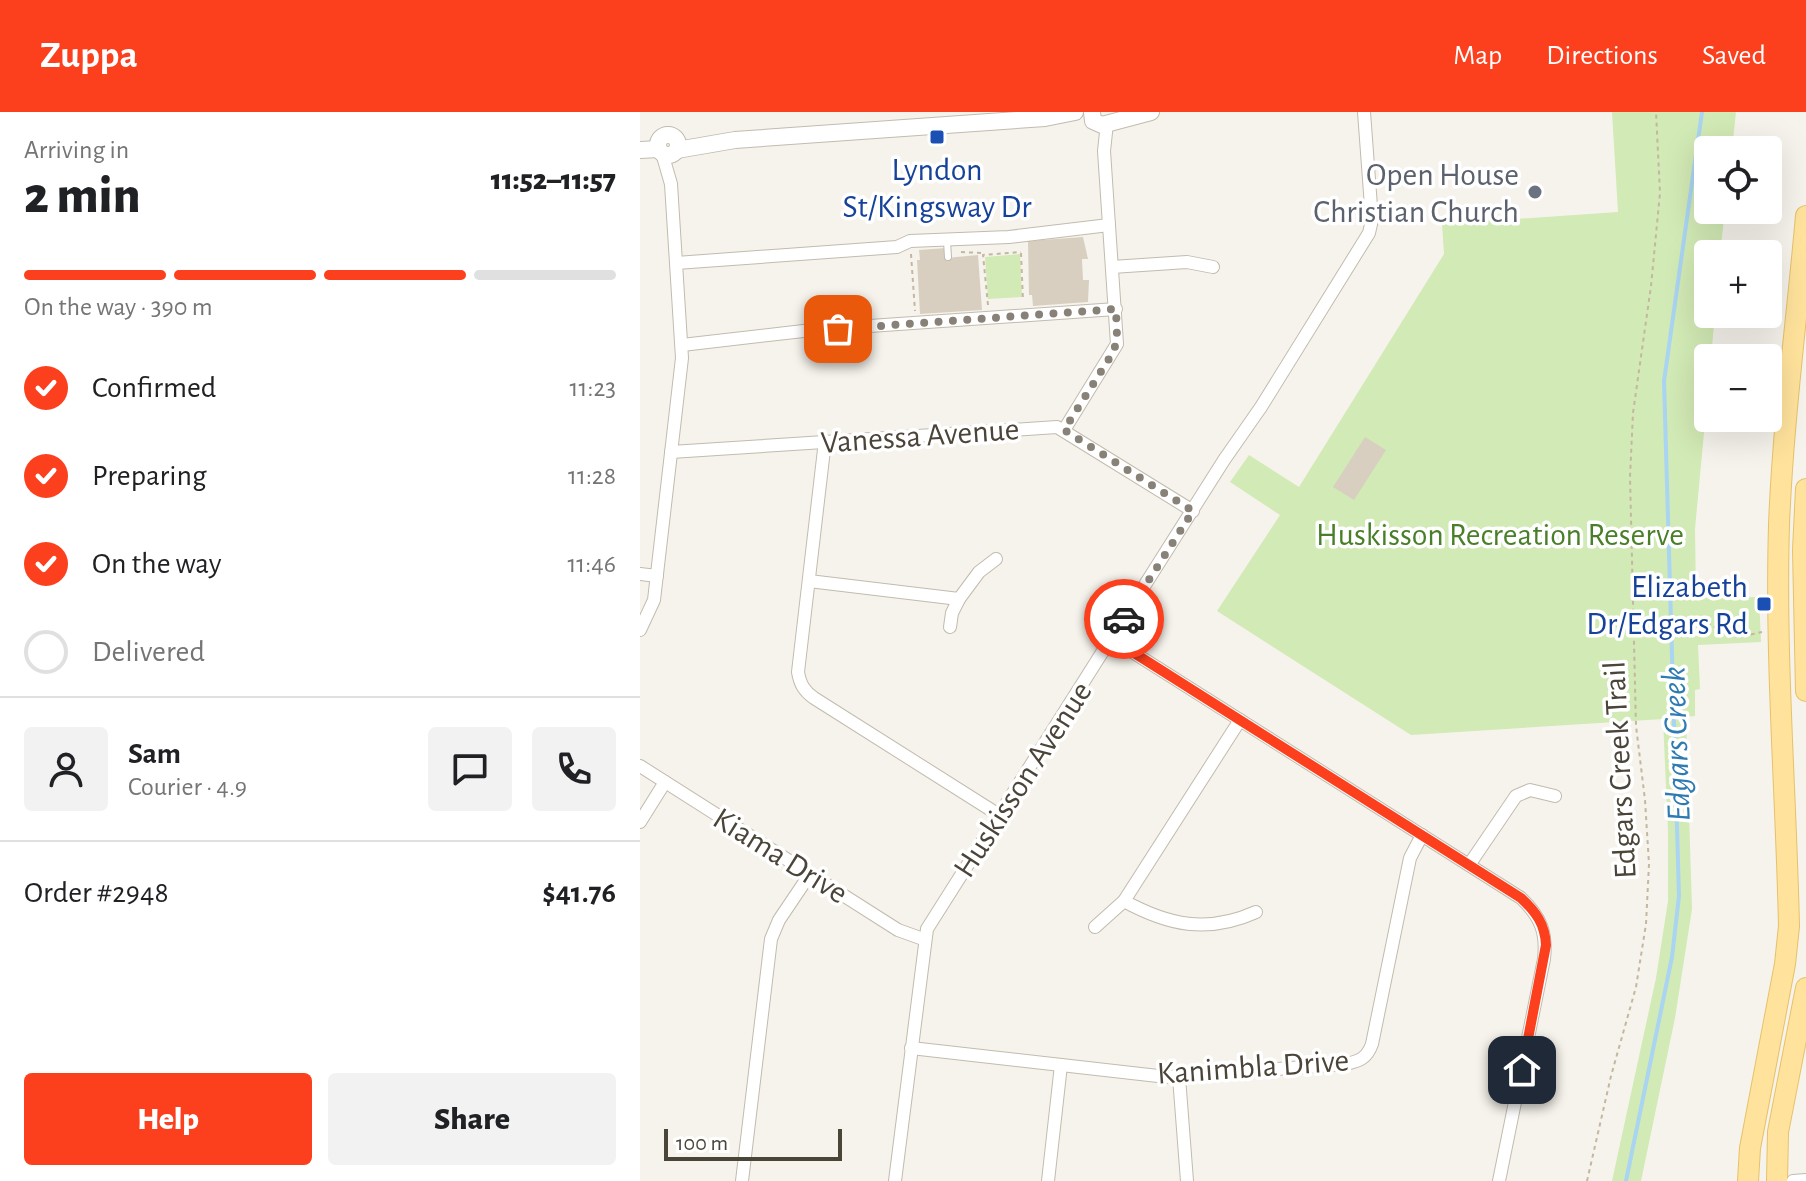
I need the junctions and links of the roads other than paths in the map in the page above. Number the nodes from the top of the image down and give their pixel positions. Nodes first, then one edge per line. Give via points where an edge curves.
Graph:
1 (1075, 112) edge
2 (1151, 112) edge
3 (1364, 112) edge
4 (958, 118) edge
5 (1045, 118) junction
6 (1102, 119) edge
7 (640, 147) edge
8 (668, 147) junction
9 (1806, 216) edge
10 (1109, 225) junction
11 (947, 243) junction
12 (948, 257) dead end
13 (676, 263) junction
14 (1112, 267) junction
15 (1213, 267) dead end
16 (1116, 309) junction
17 (682, 345) junction
18 (1064, 430) junction
19 (825, 441) junction
20 (671, 452) junction
21 (1806, 489) edge
22 (1193, 511) junction
23 (996, 559) dead end
24 (640, 574) edge
25 (657, 576) junction
26 (809, 581) junction
27 (1805, 588) edge
28 (1779, 589) junction
29 (959, 599) junction
30 (950, 627) dead end
31 (640, 630) edge
32 (1112, 639) junction
33 (1806, 691) edge
34 (1240, 720) junction
35 (640, 766) edge
36 (665, 782) junction
37 (1555, 796) dead end
38 (999, 815) junction
39 (640, 822) edge
40 (1422, 835) junction
41 (1469, 865) junction
42 (810, 874) junction
43 (1797, 892) edge
44 (1124, 901) junction
45 (1256, 912) dead end
46 (1095, 927) dead end
47 (923, 939) junction
48 (1806, 988) edge
49 (911, 1048) junction
50 (1061, 1065) junction
51 (1179, 1077) junction
52 (1806, 1180) edge
53 (742, 1181) edge
54 (895, 1181) edge
55 (1048, 1181) edge
56 (1187, 1181) edge
57 (1499, 1181) edge
58 (1748, 1181) edge
59 (1777, 1181) edge
60 (1793, 1181) edge

1 - 5 street
2 - 6 street
3 - 22 street, Huskisson Avenue via 1369,233
4 - 5 street
4 - 8 street
5 - 6 street
6 - 10 street
7 - 8 street
8 - 13 street
9 - 28 main road via 1784,447
10 - 11 street via 1056,235
10 - 14 street
11 - 12 lane
11 - 13 street via 910,241 897,247
13 - 17 street
14 - 15 street via 1187,262
14 - 16 street
16 - 17 street via 952,316
16 - 18 street via 1114,351
17 - 20 street
18 - 19 street, Vanessa Avenue via 1039,426
18 - 22 street, Vanessa Avenue
19 - 20 street, Vanessa Avenue
19 - 26 street
20 - 25 street
21 - 27 main road
22 - 32 street, Huskisson Avenue
23 - 29 street
24 - 25 street
25 - 31 street via 652,609
26 - 29 street
26 - 38 street via 798,672 807,693
27 - 28 street
27 - 33 main road
28 - 43 main road
29 - 30 street
32 - 34 street
32 - 38 street, Huskisson Avenue
34 - 40 street
34 - 44 street
35 - 36 street, Kiama Drive
36 - 39 street
36 - 42 street, Kiama Drive
37 - 41 street via 1530,790 1516,796
38 - 47 street, Huskisson Avenue
40 - 41 street
40 - 51 street, Kanimbla Drive via 1410,858 1372,1044 1364,1058 1346,1064
41 - 57 street via 1521,898 1534,911 1545,936
42 - 47 street, Kiama Drive via 898,930
42 - 53 street via 771,939
43 - 58 main road
44 - 45 street via 1177,923 1227,921
44 - 46 street
47 - 49 street, Huskisson Avenue
48 - 59 main road via 1778,1132
49 - 50 street, Kanimbla Drive
49 - 54 street, Huskisson Avenue
50 - 51 street, Kanimbla Drive
50 - 55 street
51 - 56 street
52 - 60 street

